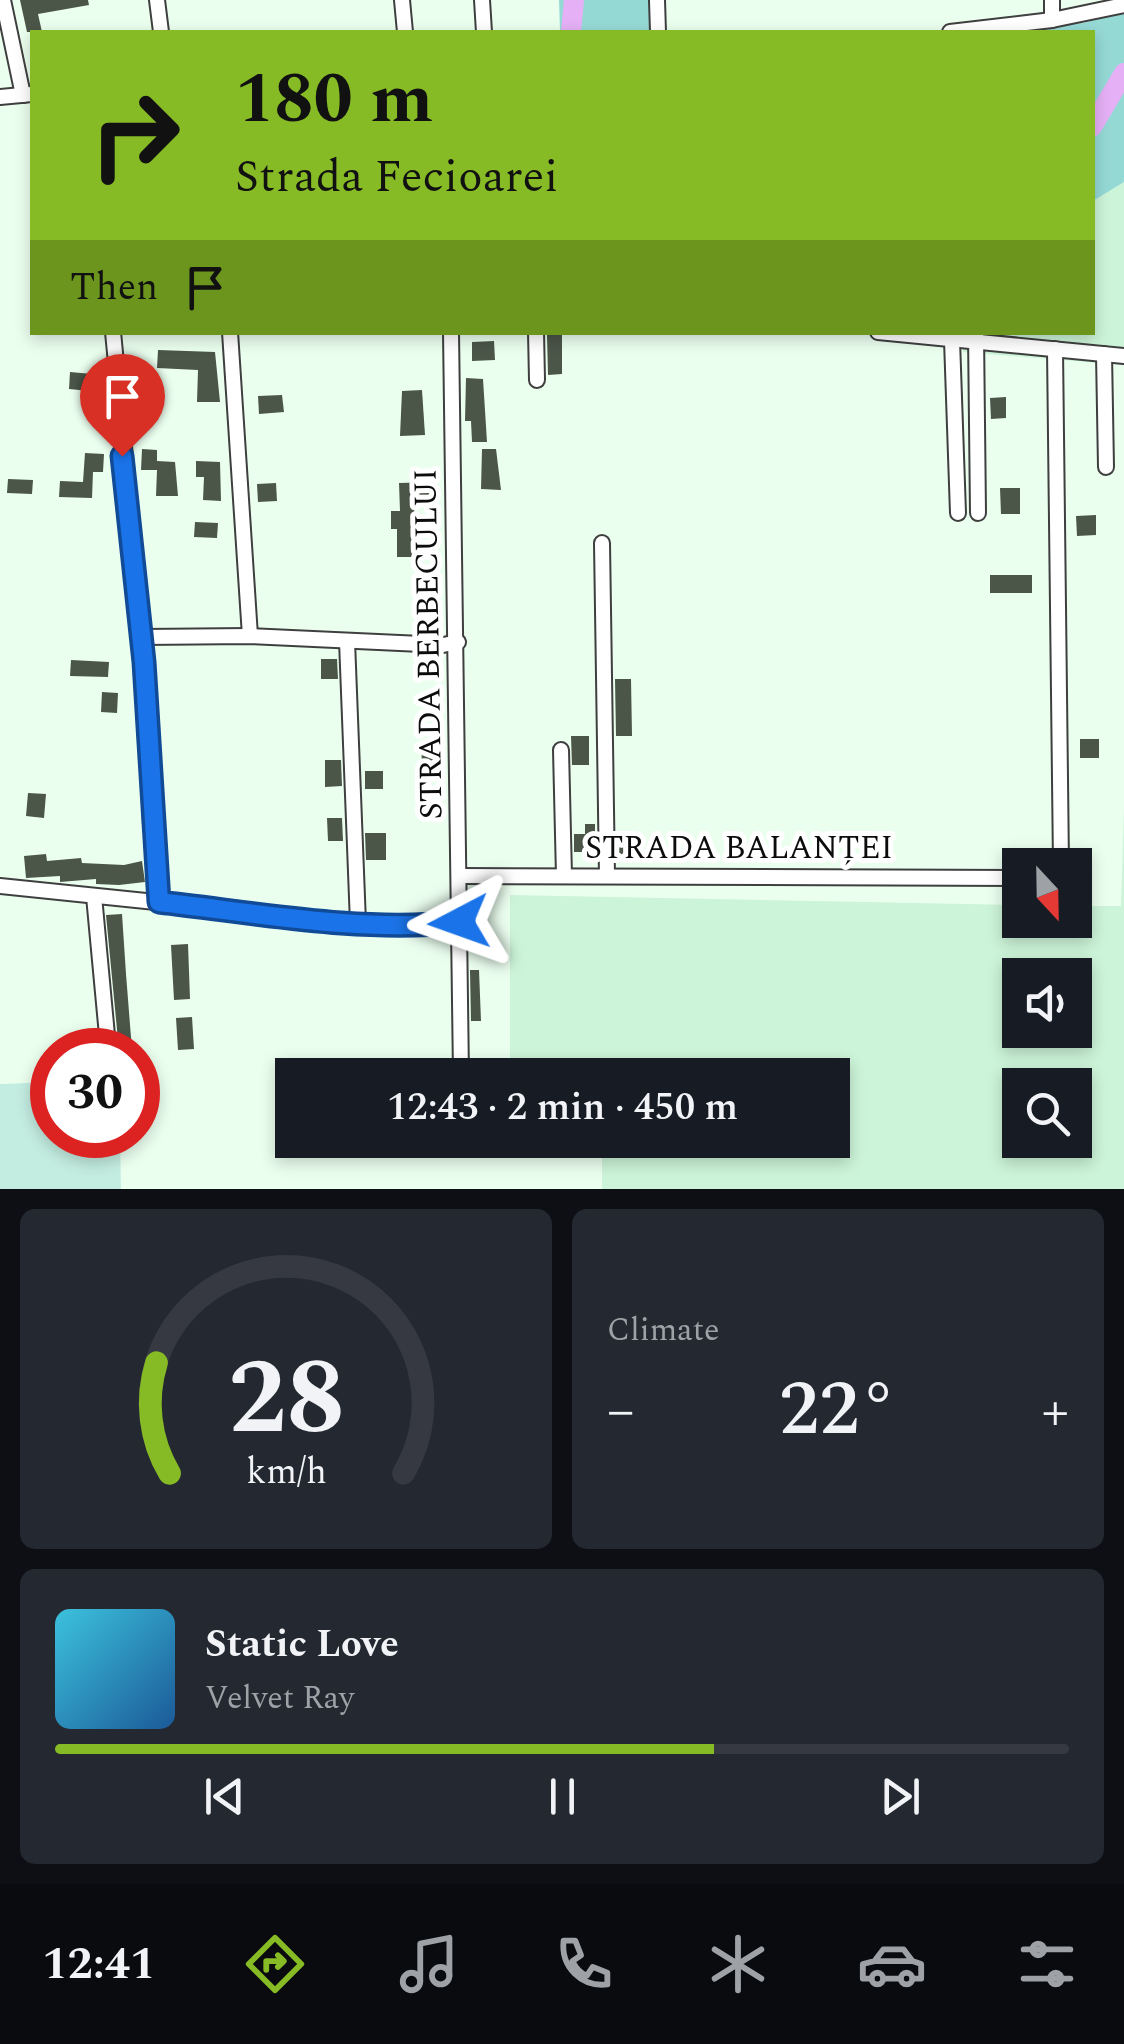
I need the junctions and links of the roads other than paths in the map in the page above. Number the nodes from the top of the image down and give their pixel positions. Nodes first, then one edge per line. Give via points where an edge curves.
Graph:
1 (4, 0) edge
2 (157, 0) edge
3 (402, 0) edge
4 (482, 0) edge
5 (657, 0) edge
6 (1052, 0) edge
7 (1124, 5) edge
8 (1052, 20) junction
9 (161, 30) edge
10 (404, 30) edge
11 (484, 30) edge
12 (658, 30) edge
13 (967, 30) edge
14 (28, 94) edge
15 (0, 97) edge
16 (113, 335) edge
17 (230, 335) edge
18 (451, 335) edge
19 (536, 335) edge
20 (906, 335) edge
21 (976, 337) edge
22 (952, 340) junction
23 (1056, 349) junction
24 (1104, 354) junction
25 (1124, 356) edge
26 (537, 380) dead end
27 (1106, 467) dead end
28 (958, 513) dead end
29 (978, 513) dead end
30 (602, 543) dead end
31 (250, 636) junction
32 (142, 637) junction
33 (347, 640) junction
34 (458, 642) junction
35 (561, 750) dead end
36 (1061, 848) edge
37 (459, 876) junction
38 (564, 876) junction
39 (607, 876) junction
40 (1002, 878) edge
41 (0, 886) edge
42 (94, 896) junction
43 (159, 902) junction
44 (459, 922) junction
45 (358, 923) junction
46 (436, 924) junction
47 (459, 953) junction
48 (106, 1028) edge
49 (461, 1058) edge

1 - 14 street
2 - 9 street
3 - 10 street
4 - 11 street
5 - 12 street
6 - 8 street
7 - 8 street
8 - 13 street
14 - 15 street
16 - 32 street
17 - 31 street
18 - 34 street, STRADA BERBECULUI
19 - 26 street
20 - 22 street
21 - 22 street
21 - 23 street
21 - 29 street
22 - 28 street
23 - 24 street
23 - 36 street
24 - 25 street
24 - 27 street
30 - 39 street
31 - 32 street
31 - 33 street
32 - 43 street
33 - 34 street
33 - 45 street
34 - 37 street, STRADA BERBECULUI
35 - 38 street
37 - 38 street, STRADA BALANȚEI
37 - 44 street, STRADA BERBECULUI
38 - 39 street, STRADA BALANȚEI
39 - 40 street, STRADA BALANȚEI
41 - 42 street
42 - 43 street
42 - 48 street
43 - 45 street
44 - 46 street
44 - 47 street, STRADA BERBECULUI
45 - 46 street
46 - 47 street
47 - 49 street, STRADA BERBECULUI

